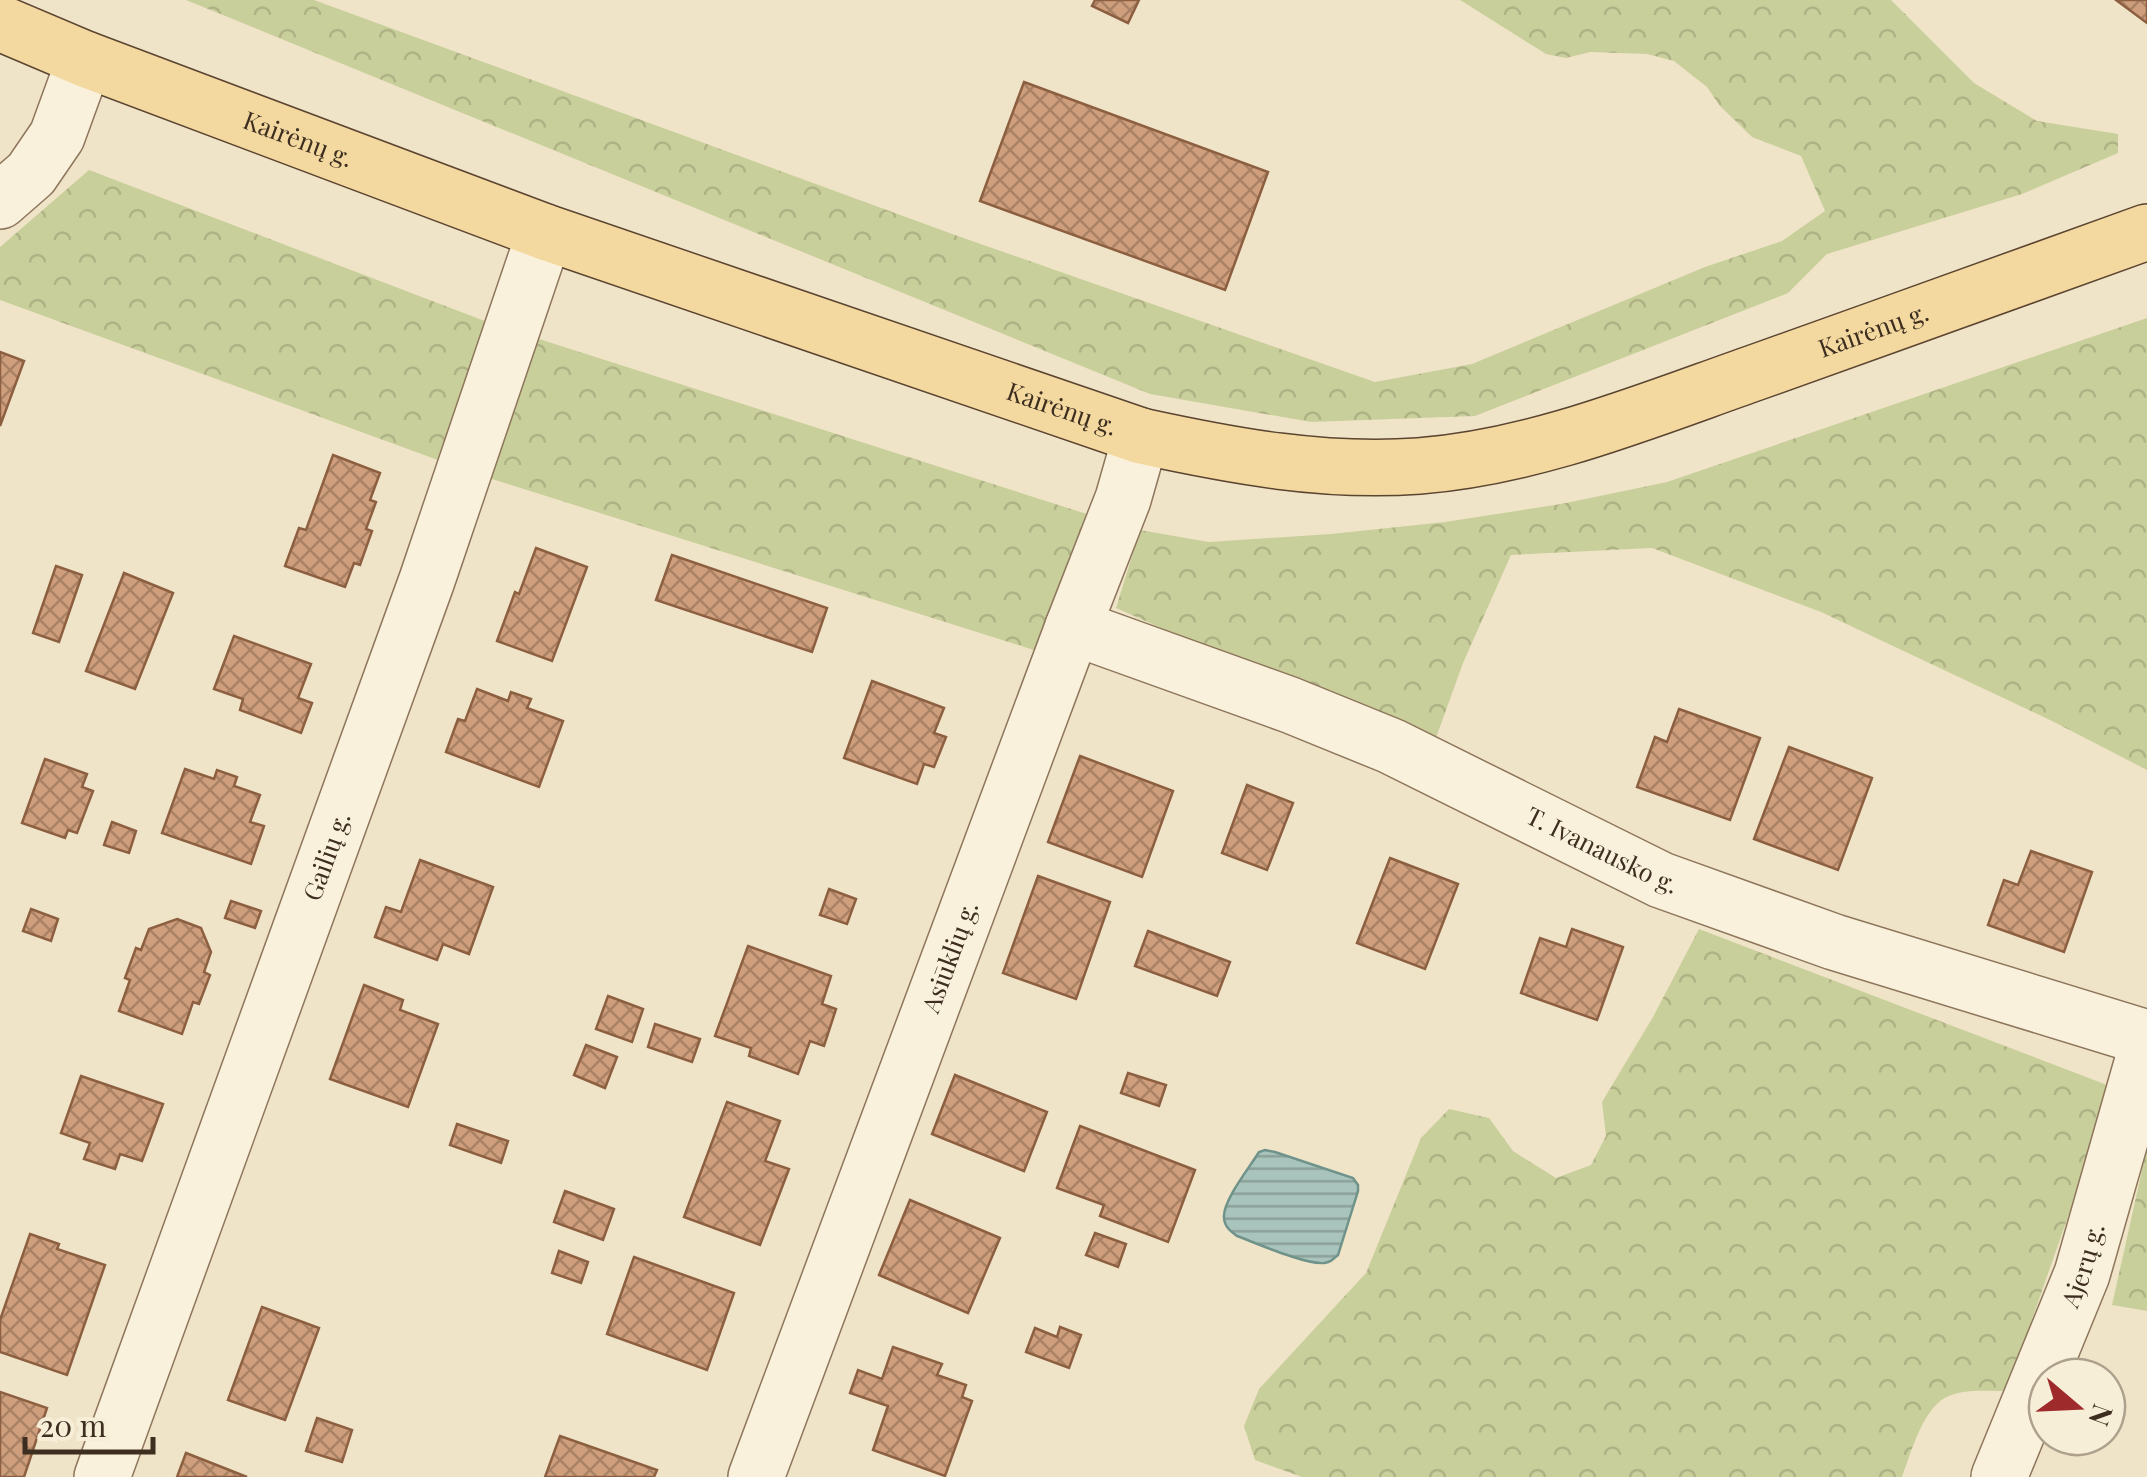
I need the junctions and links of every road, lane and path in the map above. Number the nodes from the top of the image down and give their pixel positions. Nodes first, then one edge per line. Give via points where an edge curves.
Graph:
1 (0, 23) edge
2 (85, 59) junction
3 (0, 201) edge
4 (545, 232) junction
5 (2147, 232) edge
6 (1141, 436) junction
7 (1073, 627) junction
8 (2147, 1038) edge
9 (2147, 1046) edge
10 (2017, 1471) edge
11 (102, 1477) edge
12 (756, 1477) edge

1 - 2 main road, Kairėnų g.
2 - 3 street via 57,136 31,174
2 - 4 main road, Kairėnų g.
4 - 6 main road, Kairėnų g.
4 - 11 street, Gailių g. via 427,580
5 - 6 main road, Kairėnų g. via 1710,389 1479,458 1417,466 1299,465
6 - 7 street, Asiūklių g.
7 - 8 street, T. Ivanausko g. via 1391,746 1662,880 1834,942
7 - 12 street, Asiūklių g.
9 - 10 street, Ajerų g.

